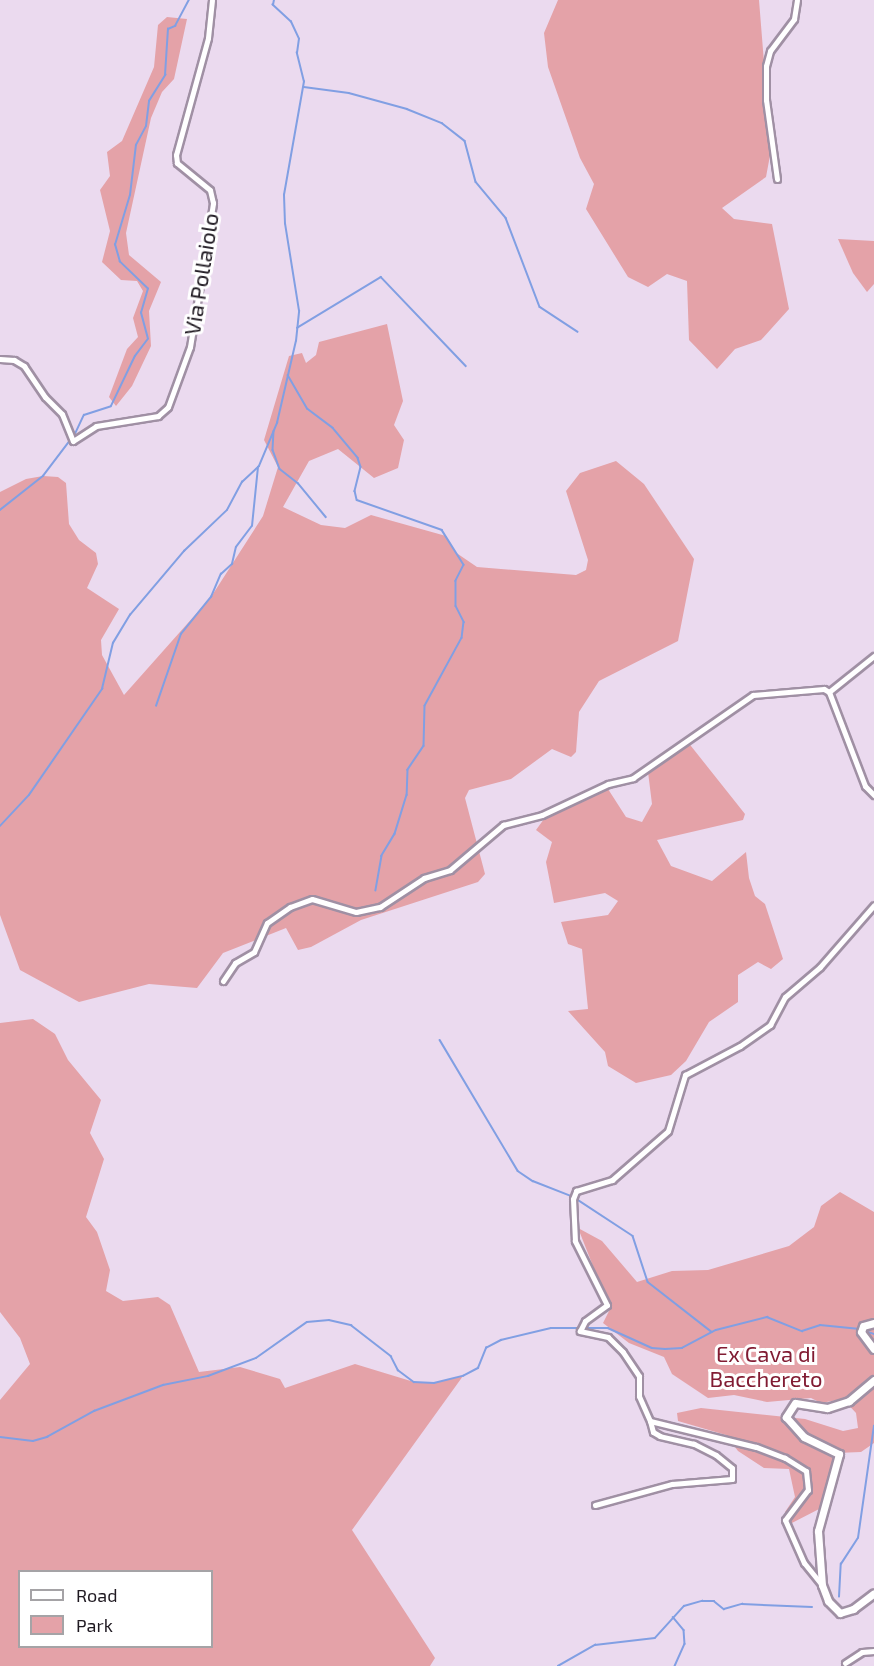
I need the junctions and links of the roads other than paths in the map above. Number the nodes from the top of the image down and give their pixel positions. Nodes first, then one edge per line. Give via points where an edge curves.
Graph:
1 (212, 0) edge
2 (797, 0) edge
3 (777, 179) dead end
4 (0, 358) edge
5 (874, 656) edge
6 (826, 690) junction
7 (874, 795) edge
8 (874, 905) edge
9 (223, 981) dead end
10 (874, 1323) edge
11 (874, 1349) edge
12 (874, 1380) edge
13 (650, 1421) junction
14 (595, 1505) dead end
15 (822, 1585) junction
16 (874, 1593) edge
17 (874, 1651) edge
18 (845, 1663) dead end

1 - 4 street, Via Pollaiolo via 208,38 176,156 177,163 210,190 213,203 190,347 168,407 158,416 96,426 71,440 62,414 24,366
2 - 3 street via 794,19 770,51 766,66 766,100
5 - 6 street
6 - 7 street via 865,786
6 - 9 street via 753,695 633,778 608,784 536,817 503,825 450,870 424,878 380,907 356,912 320,899 298,903 267,923 254,952 235,963
8 - 13 street via 820,968 785,997 770,1024 740,1046 685,1075 668,1131 612,1180 574,1194 575,1241 607,1303 585,1321 580,1331 608,1337 623,1352 639,1376 639,1396
10 - 11 street via 862,1330
12 - 15 street via 840,1405 817,1407 802,1402 787,1411 793,1430 839,1454 818,1531
13 - 14 street via 653,1432 660,1436 694,1444 716,1455 732,1468 732,1479 672,1484
13 - 15 street via 756,1447 786,1458 806,1471 808,1490 785,1520 804,1563
15 - 16 street via 828,1601 840,1613
17 - 18 street via 862,1652

